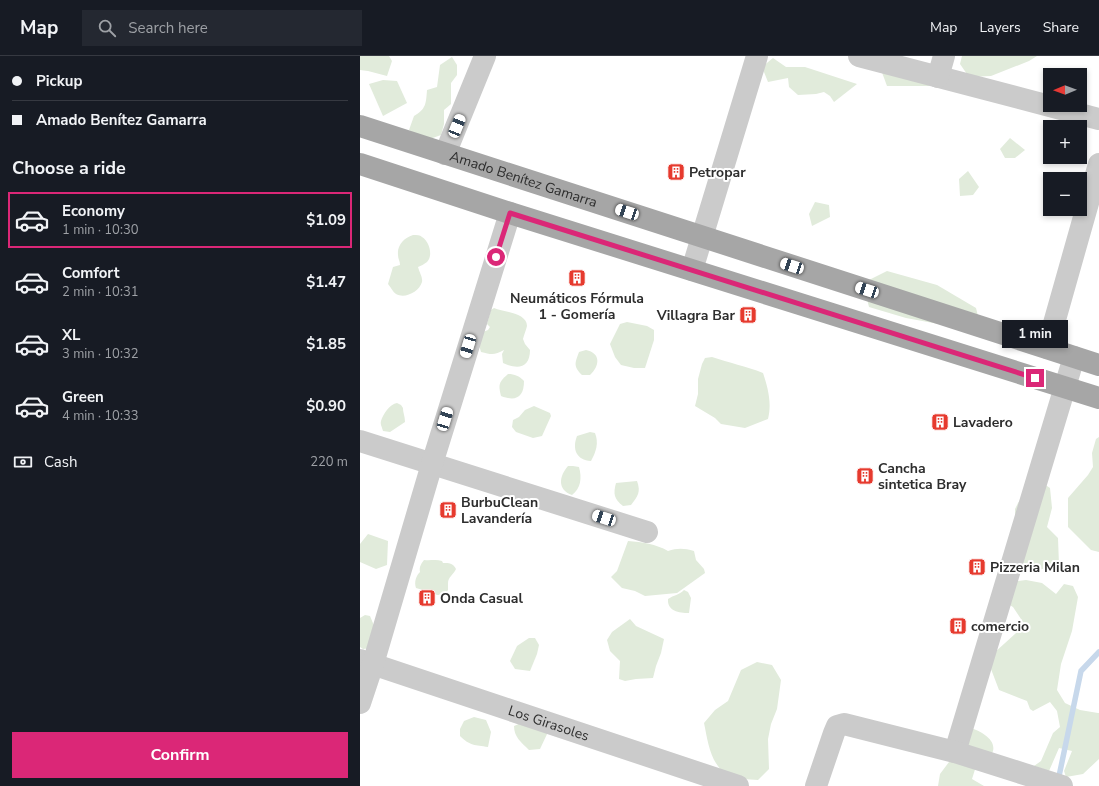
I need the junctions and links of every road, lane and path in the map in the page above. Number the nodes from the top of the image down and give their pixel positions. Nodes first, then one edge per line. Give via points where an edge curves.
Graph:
1 (485, 56) edge
2 (757, 56) edge
3 (859, 56) edge
4 (944, 56) edge
5 (938, 77) junction
6 (1099, 119) edge
7 (360, 126) edge
8 (445, 154) junction
9 (360, 164) edge
10 (1099, 164) edge
11 (510, 213) junction
12 (702, 237) junction
13 (692, 270) junction
14 (1047, 348) junction
15 (1074, 357) junction
16 (1099, 365) edge
17 (1065, 387) junction
18 (1099, 398) edge
19 (360, 441) edge
20 (432, 464) junction
21 (647, 532) dead end
22 (366, 662) edge
23 (360, 703) edge
24 (955, 752) junction
25 (738, 786) edge
26 (816, 786) edge
27 (1062, 786) edge

1 - 8 street
2 - 12 street
3 - 5 street
4 - 5 street
5 - 6 street
7 - 8 main road, Amado Benítez Gamarra
8 - 12 main road, Amado Benítez Gamarra
9 - 11 main road
10 - 14 street
11 - 13 main road
11 - 20 street
12 - 13 street
12 - 14 main road, Amado Benítez Gamarra
13 - 17 main road
14 - 15 main road, Amado Benítez Gamarra
15 - 16 main road, Amado Benítez Gamarra
15 - 17 street
17 - 18 main road
17 - 24 street
19 - 20 street
20 - 21 street
20 - 22 street
22 - 23 street
22 - 25 street, Los Girasoles
24 - 26 street via 844,724 837,726 834,732
24 - 27 street

